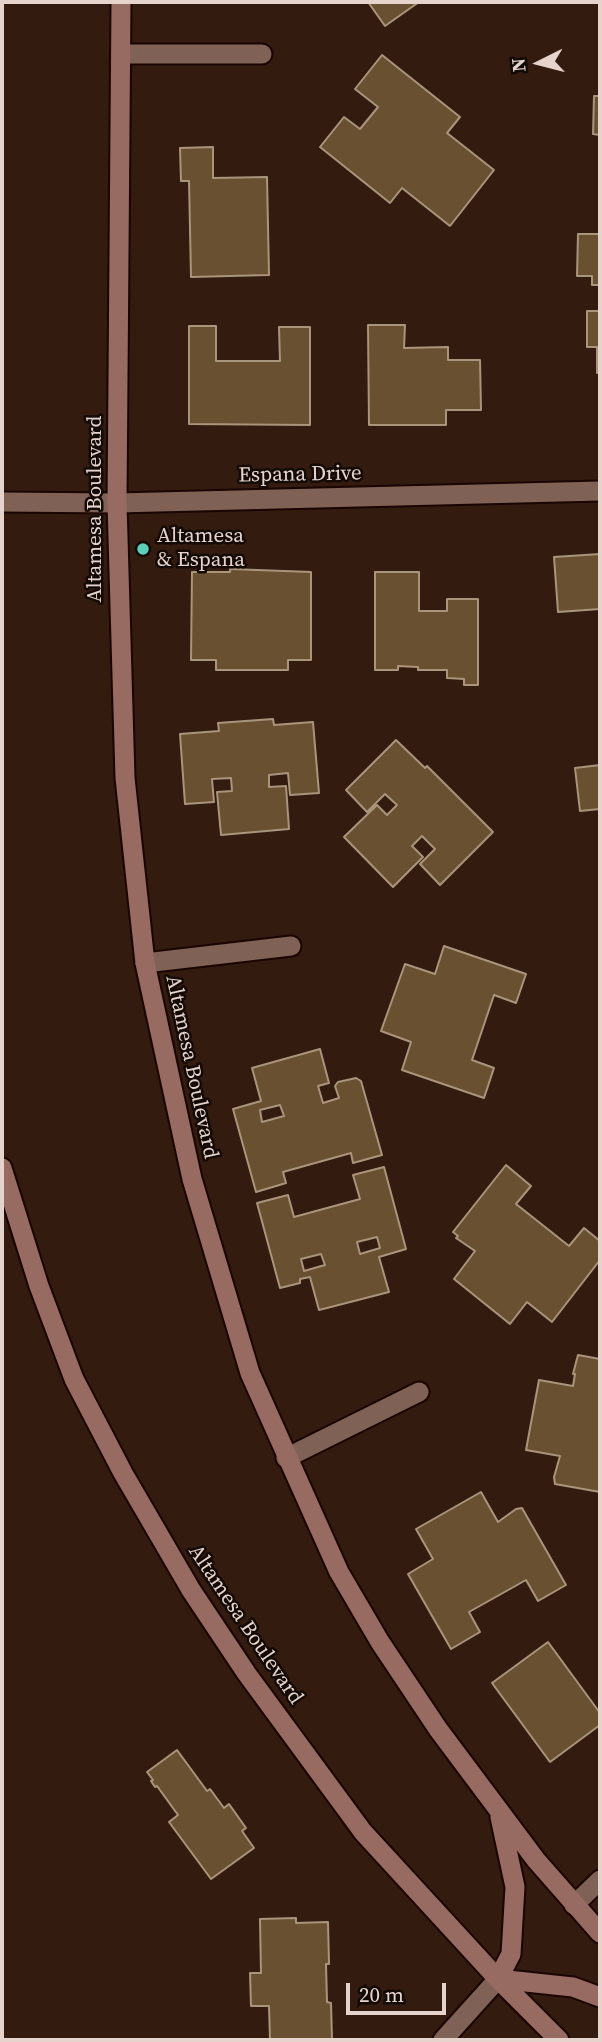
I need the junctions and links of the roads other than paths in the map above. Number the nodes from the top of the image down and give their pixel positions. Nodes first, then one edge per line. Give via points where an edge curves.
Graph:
1 (121, 2) edge
2 (121, 54) junction
3 (262, 54) dead end
4 (600, 491) edge
5 (2, 502) edge
6 (117, 503) junction
7 (291, 946) dead end
8 (145, 963) junction
9 (2, 1168) edge
10 (419, 1392) dead end
11 (286, 1458) junction
12 (499, 1812) junction
13 (600, 1880) edge
14 (574, 1905) junction
15 (600, 1933) edge
16 (498, 1979) junction
17 (600, 1997) edge
18 (443, 2040) edge
19 (559, 2040) edge

1 - 2 main road, Altamesa Boulevard
2 - 3 street
2 - 6 main road, Altamesa Boulevard
4 - 6 street, Espana Drive
5 - 6 street, Espana Drive
6 - 8 main road, Altamesa Boulevard via 125,778
7 - 8 street, Altamesa Boulevard
8 - 11 main road, Altamesa Boulevard via 192,1178 220,1279 250,1374
9 - 16 main road, Altamesa Boulevard via 74,1379 191,1590 363,1832
10 - 11 street
11 - 12 main road, Altamesa Boulevard via 339,1572 380,1642
12 - 14 main road, Altamesa Boulevard
12 - 16 main road via 515,1886 512,1954
13 - 14 street
14 - 15 main road, Altamesa Boulevard
16 - 17 main road via 573,1987
16 - 18 street
16 - 19 main road, Altamesa Boulevard

